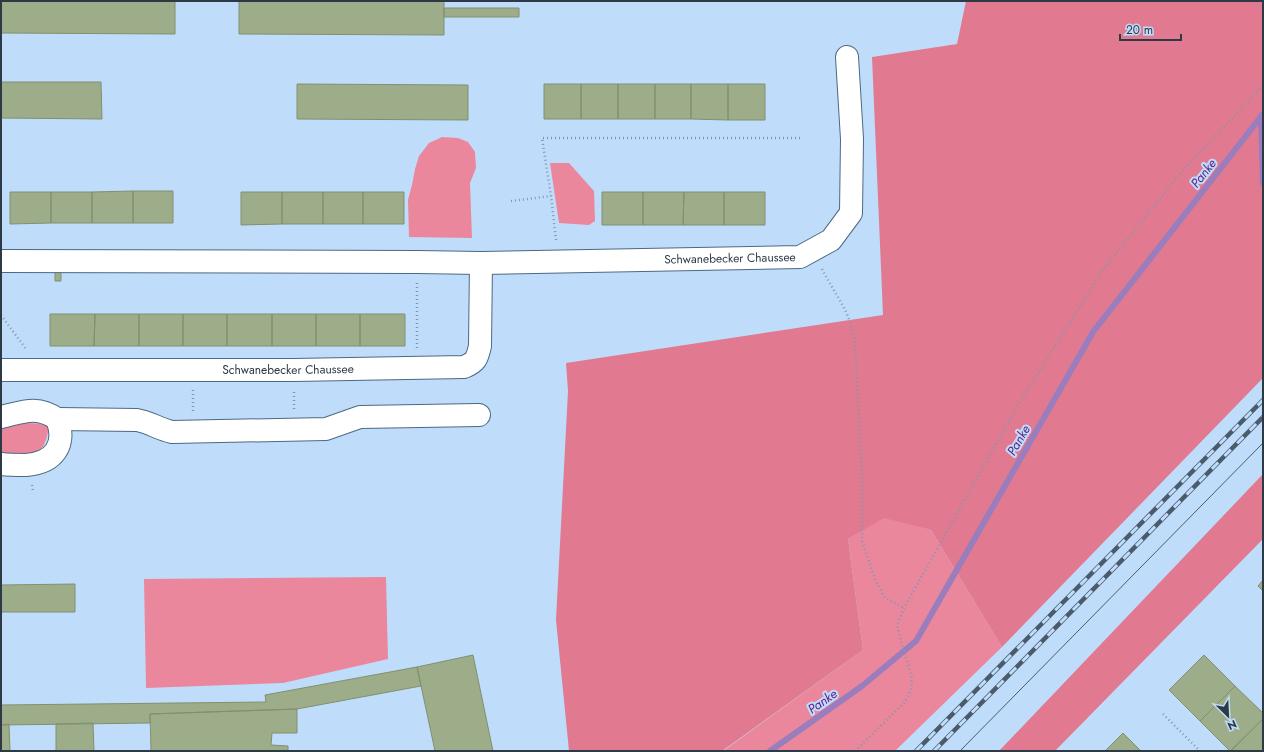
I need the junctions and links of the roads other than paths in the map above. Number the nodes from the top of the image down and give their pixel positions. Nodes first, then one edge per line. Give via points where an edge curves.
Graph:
1 (847, 57) dead end
2 (1, 261) edge
3 (481, 263) junction
4 (1, 370) edge
5 (479, 415) dead end
6 (1, 417) edge
7 (57, 419) junction
8 (1, 464) edge

1 - 3 street, Schwanebecker Chaussee via 852,139 851,214 831,240 814,250 800,257
2 - 3 street, Schwanebecker Chaussee
3 - 4 street, Schwanebecker Chaussee via 480,346 473,363 464,367
5 - 7 street via 360,417 326,429 172,432 137,420
6 - 7 street via 40,411
7 - 8 street via 61,440 54,455 44,461 28,465

